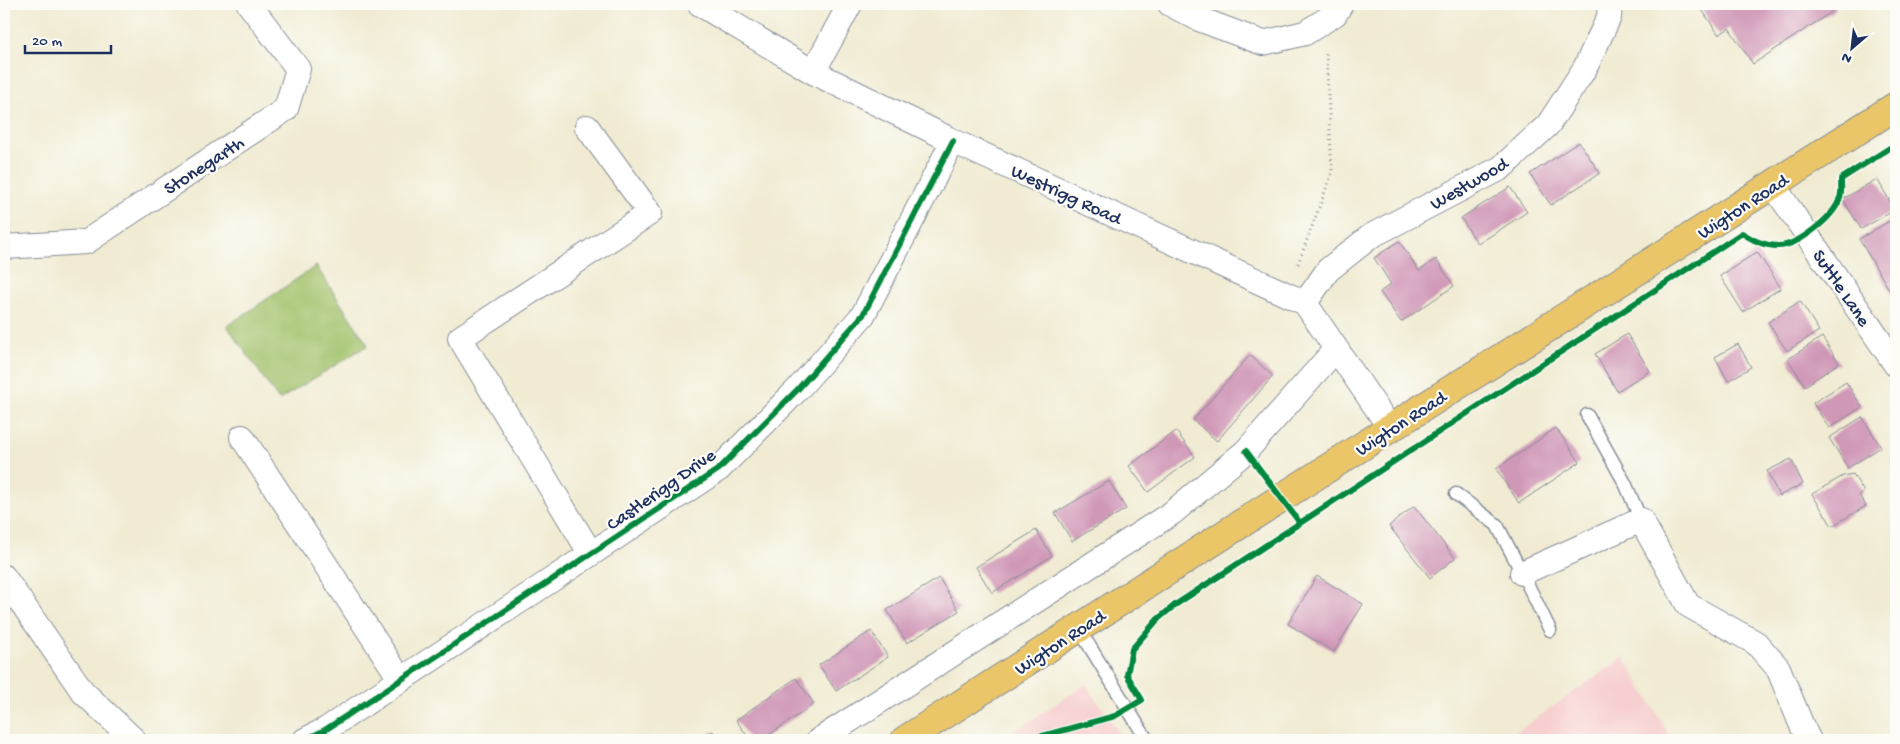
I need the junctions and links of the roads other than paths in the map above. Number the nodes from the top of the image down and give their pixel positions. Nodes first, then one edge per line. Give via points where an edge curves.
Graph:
1 (249, 4) edge
2 (700, 4) edge
3 (850, 4) edge
4 (1170, 4) edge
5 (1341, 4) edge
6 (1610, 4) edge
7 (813, 72) junction
8 (1896, 106) edge
9 (587, 127) dead end
10 (953, 141) junction
11 (1773, 185) junction
12 (4, 247) edge
13 (1296, 299) junction
14 (1336, 349) junction
15 (1896, 365) edge
16 (1587, 415) dead end
17 (1390, 428) junction
18 (242, 437) dead end
19 (1456, 494) dead end
20 (1641, 520) junction
21 (591, 554) junction
22 (1522, 573) junction
23 (4, 577) edge
24 (1079, 629) junction
25 (1550, 630) dead end
26 (401, 680) junction
27 (134, 740) edge
28 (305, 740) edge
29 (819, 740) edge
30 (905, 740) edge
31 (1147, 740) edge
32 (1810, 740) edge

1 - 12 street, Stonegarth via 298,69 286,110 86,242
2 - 7 street, Westrigg Road
3 - 7 street
4 - 5 street via 1199,20 1263,43 1305,33 1335,14
6 - 13 street, Westwood via 1609,17 1586,68 1548,125 1501,168 1371,236
7 - 10 street, Westrigg Road
8 - 11 main road, Wigton Road
9 - 21 street via 650,213 460,338
10 - 13 street, Westrigg Road
10 - 21 street, Castlerigg Drive via 857,322 798,389 719,469
11 - 15 street, Suttle Lane
11 - 17 main road, Wigton Road
13 - 14 street
14 - 17 street
14 - 29 street via 1246,451 1172,513
16 - 20 lane via 1625,483
17 - 24 main road, Wigton Road
18 - 26 street
19 - 22 lane via 1497,525
20 - 22 street
20 - 32 street via 1688,606 1756,643 1778,668
21 - 26 street, Castlerigg Drive
22 - 25 lane
23 - 27 street via 83,692
24 - 30 main road, Wigton Road
24 - 31 lane
26 - 28 street, Castlerigg Drive

